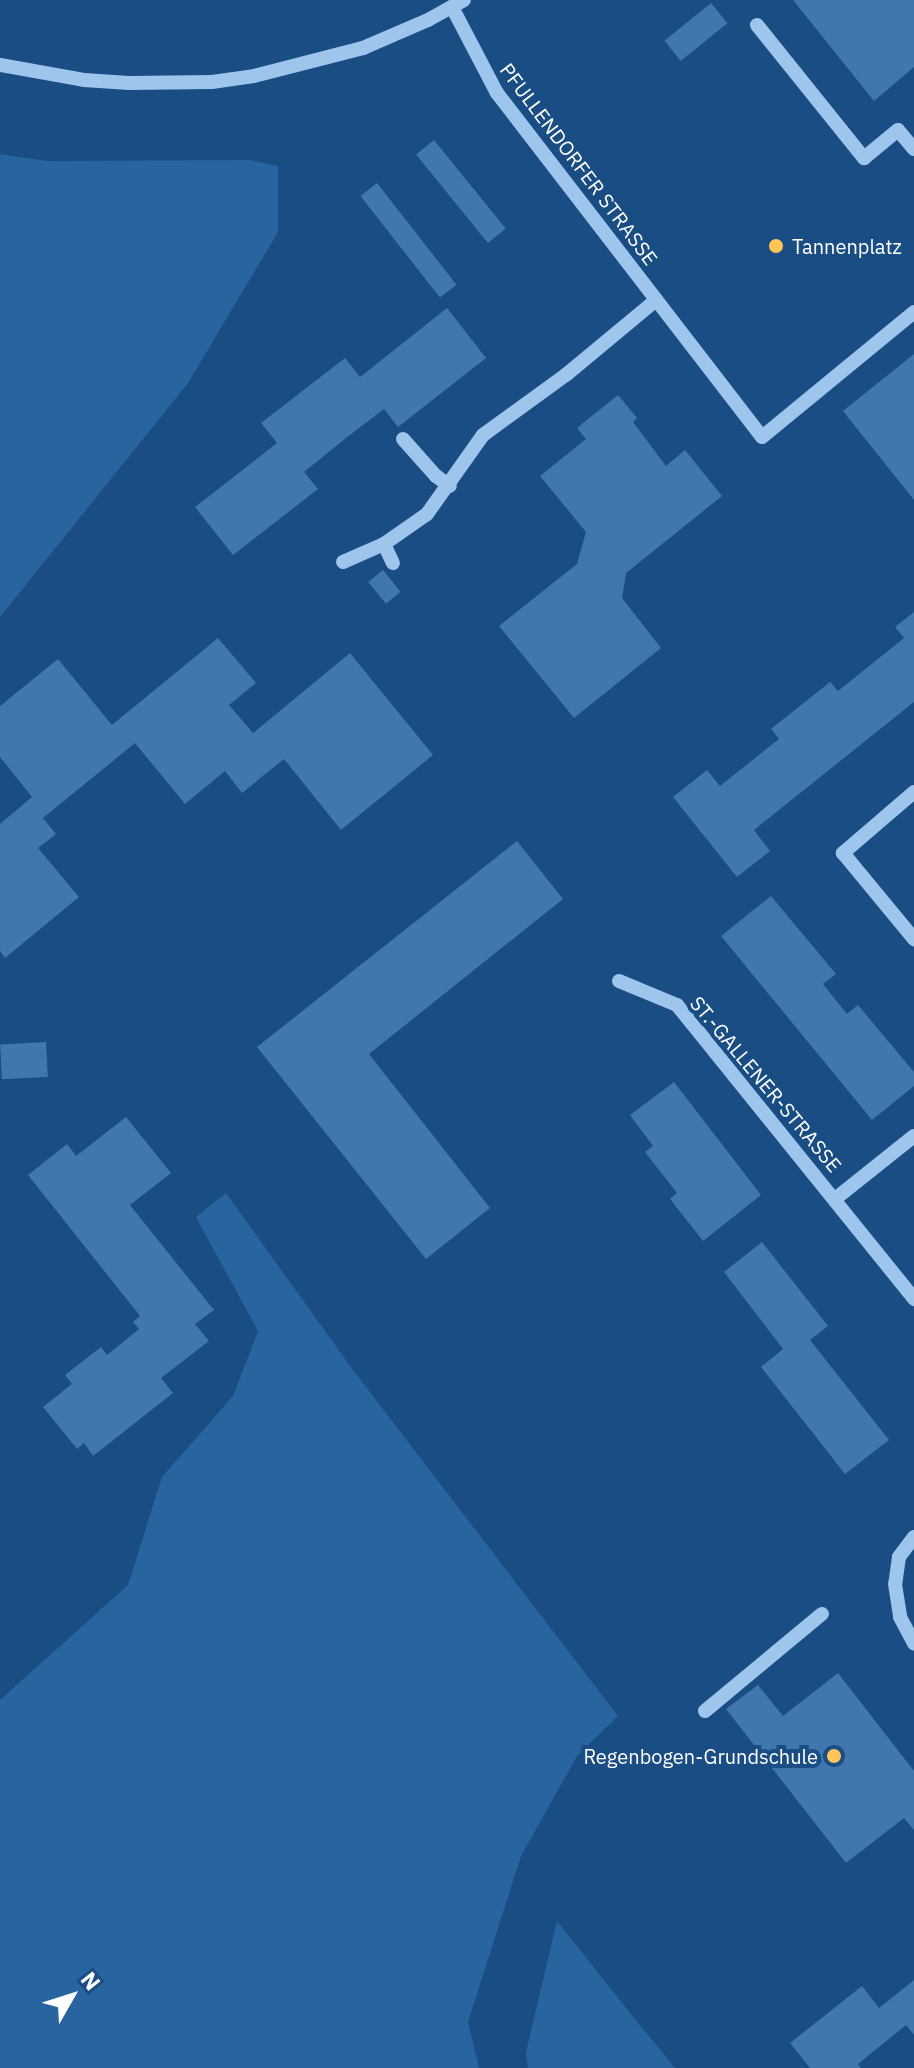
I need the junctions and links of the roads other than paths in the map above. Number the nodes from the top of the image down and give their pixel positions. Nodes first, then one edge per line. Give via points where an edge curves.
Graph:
1 (458, 4) edge
2 (757, 25) dead end
3 (0, 65) edge
4 (914, 149) edge
5 (656, 300) junction
6 (914, 312) edge
7 (403, 439) dead end
8 (450, 486) junction
9 (384, 544) junction
10 (343, 562) dead end
11 (393, 563) dead end
12 (914, 792) edge
13 (914, 939) edge
14 (619, 981) dead end
15 (914, 1136) edge
16 (835, 1199) junction
17 (914, 1299) edge
18 (914, 1537) edge
19 (822, 1614) dead end
20 (914, 1643) edge
21 (705, 1711) dead end

1 - 3 street via 396,35 328,59 212,82 84,80
1 - 5 street, PFULLENDORFER STRASSE via 497,93
2 - 4 street via 864,158 898,130
5 - 6 street, PFULLENDORFER STRASSE via 762,437
5 - 8 street via 483,435
7 - 8 street
8 - 9 street via 427,514
9 - 10 street
9 - 11 street
12 - 13 street via 843,853
14 - 16 street, ST.-GALLENER-STRASSE via 677,1005
15 - 16 street, ST.-GALLENER-STRASSE
16 - 17 street, ST.-GALLENER-STRASSE
18 - 20 street via 899,1557 895,1584 900,1617
19 - 21 street

